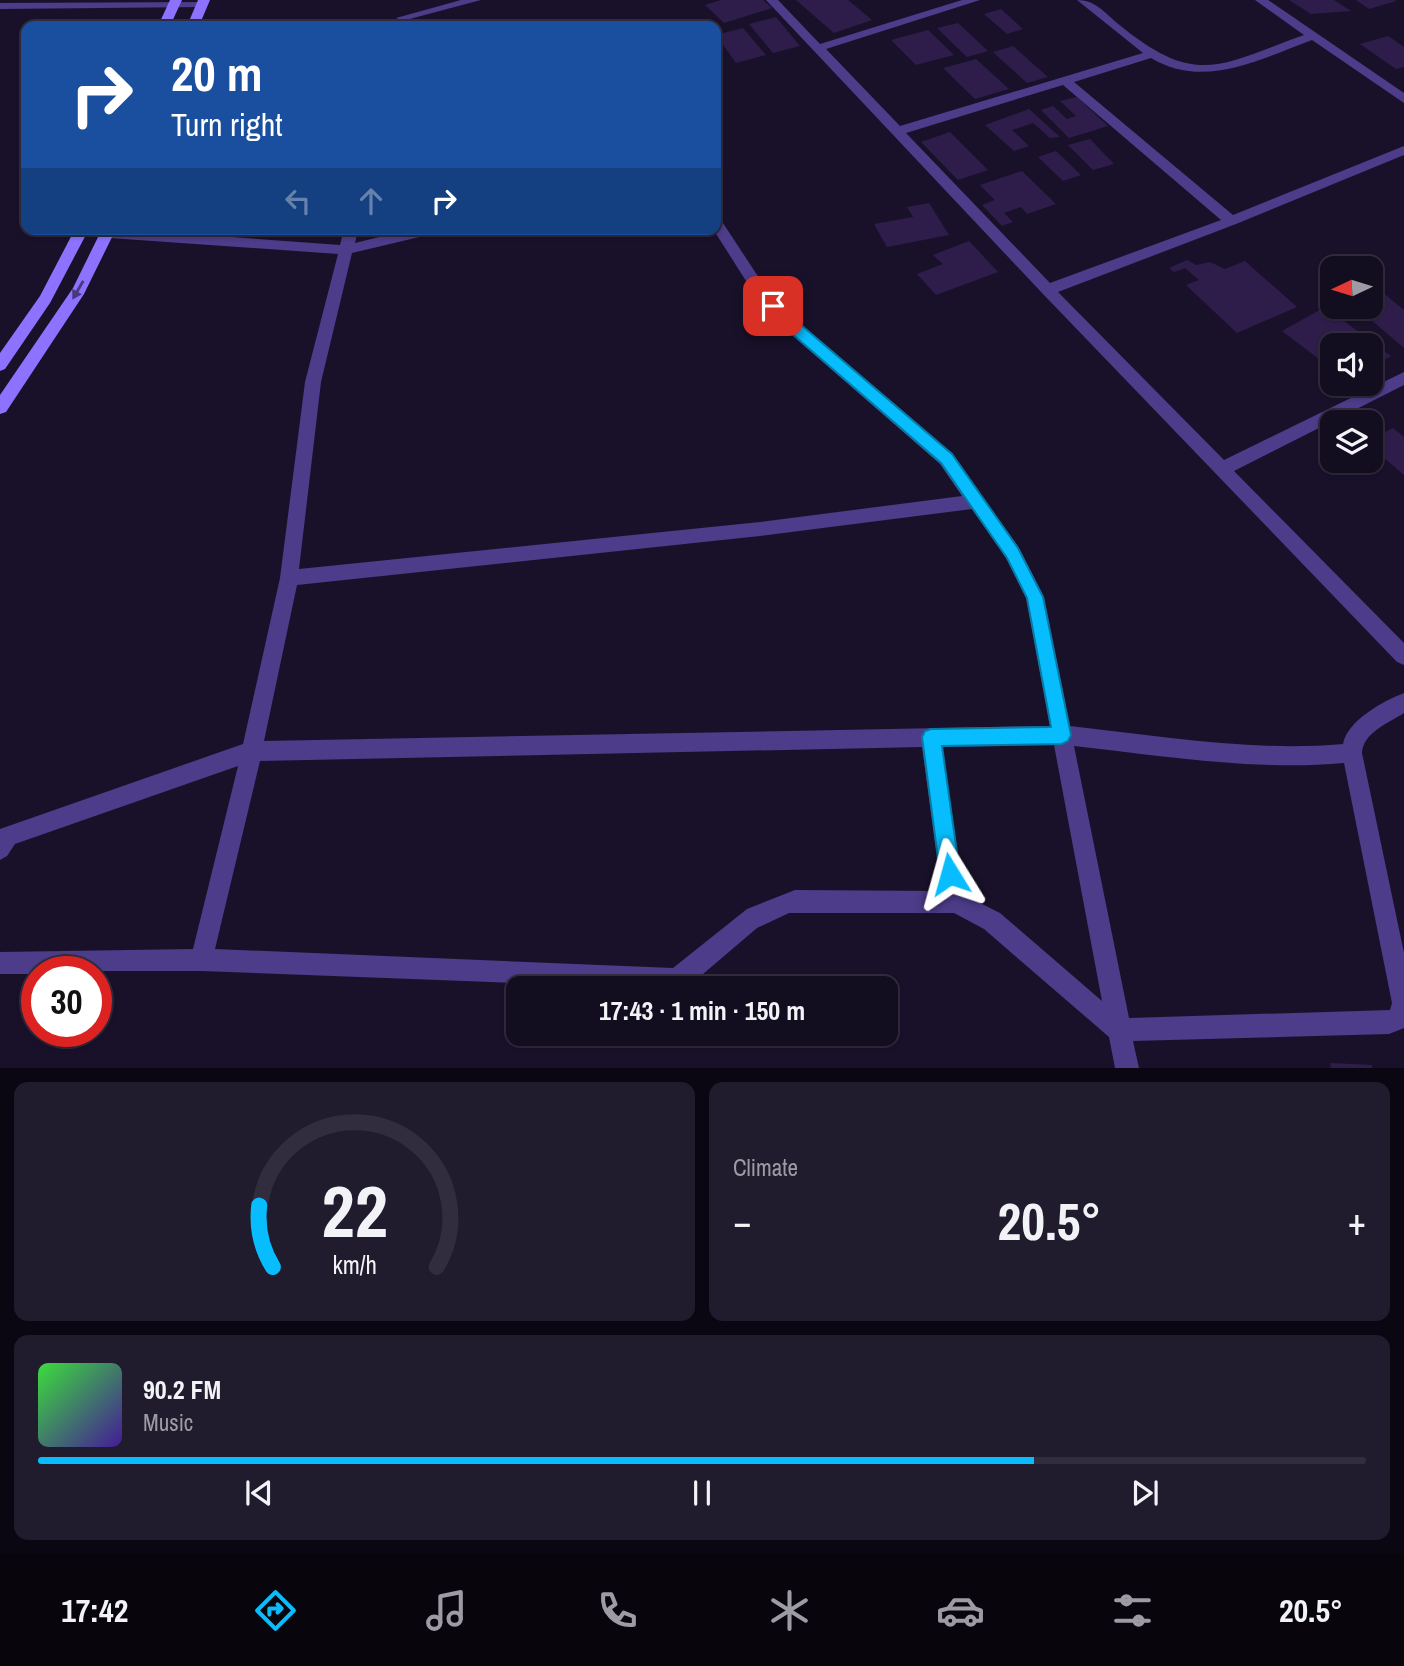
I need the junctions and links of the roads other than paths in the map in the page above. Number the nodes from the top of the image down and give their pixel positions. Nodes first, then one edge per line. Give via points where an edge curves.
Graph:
1 (406, 0) edge
2 (475, 0) edge
3 (772, 0) edge
4 (974, 0) edge
5 (1083, 0) edge
6 (1261, 0) edge
7 (175, 2) edge
8 (203, 2) edge
9 (0, 6) edge
10 (166, 21) edge
11 (195, 21) edge
12 (401, 21) edge
13 (404, 21) edge
14 (1313, 36) junction
15 (818, 48) junction
16 (1152, 54) junction
17 (1065, 80) junction
18 (1404, 99) edge
19 (898, 131) junction
20 (1404, 150) edge
21 (1231, 221) junction
22 (721, 231) edge
23 (79, 235) edge
24 (106, 235) edge
25 (158, 235) edge
26 (349, 235) edge
27 (407, 235) edge
28 (345, 250) junction
29 (1048, 290) junction
30 (0, 365) edge
31 (1404, 378) edge
32 (0, 408) edge
33 (1222, 469) junction
34 (975, 500) junction
35 (289, 578) junction
36 (1404, 656) edge
37 (1404, 702) edge
38 (1062, 735) junction
39 (931, 737) junction
40 (252, 751) junction
41 (1352, 753) junction
42 (0, 849) edge
43 (954, 902) junction
44 (201, 960) junction
45 (0, 963) edge
46 (1119, 1030) junction
47 (1126, 1068) edge

1 - 12 street
2 - 13 street
3 - 15 street
4 - 15 street
5 - 16 street
6 - 14 street
7 - 8 street
7 - 9 street
7 - 10 street
8 - 11 street
14 - 16 street via 1213,69 1178,66
14 - 18 street
15 - 19 street
16 - 17 street
17 - 19 street
17 - 21 street
19 - 29 street
20 - 21 street
21 - 29 street
22 - 34 street via 758,288 788,323 946,458
23 - 30 street via 29,327
24 -> 32 street via 79,290
25 - 28 street
26 - 28 street
27 - 28 street
28 - 35 street via 306,420
29 - 33 street
31 - 33 street
33 - 36 street
34 - 35 street via 747,530
34 - 38 street via 1013,553 1035,597
35 - 40 street
37 - 41 street via 1361,730 1353,740
38 - 39 street
38 - 41 street via 1242,755 1294,758
38 - 46 street
39 - 40 street
39 - 43 street
40 - 42 street via 8,835
40 - 44 street
41 - 46 street via 1403,1003 1399,1018 1389,1022
43 - 44 street via 795,901 771,907 747,921 690,972 675,978
43 - 46 street via 992,921
44 - 45 street
46 - 47 street

